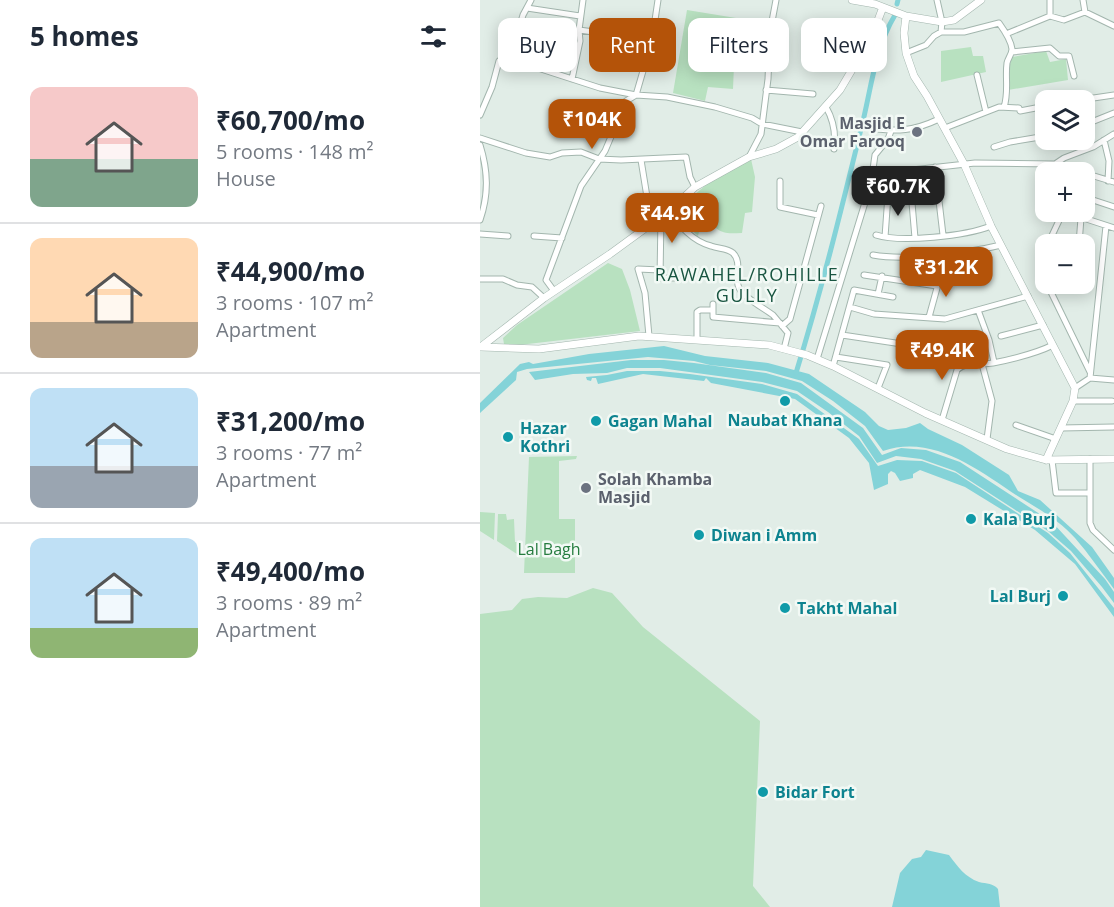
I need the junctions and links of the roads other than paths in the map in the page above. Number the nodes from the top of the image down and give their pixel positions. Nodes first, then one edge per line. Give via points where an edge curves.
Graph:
1 (531, 0) edge
2 (583, 0) edge
3 (658, 0) edge
4 (776, 0) edge
5 (852, 0) edge
6 (937, 0) edge
7 (981, 0) edge
8 (1050, 0) edge
9 (1083, 0) edge
10 (878, 4) edge
11 (527, 8) junction
12 (1085, 12) junction
13 (580, 16) junction
14 (906, 16) junction
15 (1050, 16) junction
16 (522, 18) edge
17 (655, 18) edge
18 (942, 22) junction
19 (1114, 26) edge
20 (579, 30) junction
21 (589, 31) edge
22 (941, 32) junction
23 (1006, 34) junction
24 (1012, 52) junction
25 (906, 53) junction
26 (498, 65) edge
27 (550, 72) edge
28 (643, 72) edge
29 (977, 75) dead end
30 (1074, 76) dead end
31 (572, 79) junction
32 (766, 90) junction
33 (813, 94) dead end
34 (636, 95) junction
35 (1114, 95) edge
36 (1095, 98) edge
37 (826, 107) junction
38 (1004, 107) junction
39 (1035, 108) edge
40 (987, 112) junction
41 (1114, 113) edge
42 (480, 115) edge
43 (939, 119) junction
44 (1095, 121) edge
45 (762, 124) junction
46 (870, 128) dead end
47 (945, 128) junction
48 (891, 130) junction
49 (802, 132) junction
50 (1114, 134) edge
51 (480, 138) edge
52 (1035, 138) edge
53 (1104, 140) junction
54 (480, 145) edge
55 (994, 147) dead end
56 (834, 149) dead end
57 (749, 157) junction
58 (600, 159) junction
59 (641, 160) junction
60 (1058, 162) edge
61 (964, 164) junction
62 (1035, 164) edge
63 (935, 167) junction
64 (1095, 176) edge
65 (872, 180) junction
66 (1111, 181) edge
67 (780, 182) dead end
68 (695, 187) junction
69 (911, 190) dead end
70 (888, 195) dead end
71 (1095, 201) edge
72 (820, 207) dead end
73 (1114, 207) edge
74 (665, 214) junction
75 (818, 215) junction
76 (480, 219) edge
77 (1094, 222) edge
78 (991, 226) junction
79 (1106, 226) junction
80 (1114, 228) edge
81 (480, 234) edge
82 (876, 235) dead end
83 (943, 235) junction
84 (508, 236) dead end
85 (534, 236) dead end
86 (885, 237) junction
87 (562, 238) junction
88 (915, 238) junction
89 (1001, 245) junction
90 (940, 254) junction
91 (873, 255) dead end
92 (660, 270) junction
93 (864, 274) dead end
94 (882, 276) junction
95 (677, 278) dead end
96 (480, 279) edge
97 (937, 286) junction
98 (554, 291) junction
99 (878, 294) junction
100 (1052, 294) edge
101 (893, 297) dead end
102 (1028, 297) junction
103 (544, 298) junction
104 (849, 308) junction
105 (978, 310) junction
106 (928, 317) junction
107 (781, 325) junction
108 (1043, 325) junction
109 (842, 335) junction
110 (649, 336) junction
111 (1001, 336) dead end
112 (697, 339) junction
113 (1053, 345) junction
114 (481, 347) edge
115 (922, 347) dead end
116 (786, 350) junction
117 (836, 357) junction
118 (817, 359) junction
119 (994, 362) junction
120 (982, 364) junction
121 (833, 366) junction
122 (1090, 375) junction
123 (1114, 380) edge
124 (878, 388) junction
125 (1075, 388) junction
126 (1073, 401) junction
127 (1112, 401) dead end
128 (942, 420) junction
129 (1016, 425) dead end
130 (1113, 427) edge
131 (1061, 428) junction
132 (1056, 439) junction
133 (987, 440) junction
134 (1090, 459) junction
135 (1114, 459) edge
136 (1049, 460) junction
137 (1090, 493) junction
138 (1114, 550) edge

1 - 11 street
2 - 13 street
3 - 17 street
4 - 32 street
5 - 10 street
6 - 18 street
7 - 18 street via 954,20
8 - 15 street
9 - 12 street
10 - 14 street
10 - 37 street via 872,36
11 - 13 street
11 - 16 street
12 - 15 street via 1064,20
12 - 19 street
13 - 20 street
14 - 18 street
14 - 25 street
15 - 23 street
18 - 22 street
20 - 21 street
20 - 31 street
22 - 23 street via 964,32 999,23
22 - 25 street via 924,46
23 - 24 street
24 - 30 street via 1050,48 1059,56 1069,56
24 - 38 street via 1006,71
25 - 43 street via 914,76
26 - 42 street
27 - 31 street
28 - 34 street
29 - 40 street
31 - 34 street
32 - 33 street
32 - 45 street
34 - 45 street via 715,107
34 - 58 street via 626,101
35 - 36 street
37 - 49 street
37 - 56 street via 836,136
38 - 39 street via 1020,111
38 - 40 street
40 - 47 street
41 - 44 street
43 - 47 street
43 - 48 street via 908,130
45 - 49 street
45 - 57 street
46 - 48 street
47 - 61 street
48 - 65 street via 875,155
49 - 57 street via 776,149
50 - 53 street
51 - 58 street via 526,153 550,157 580,152
52 - 55 street
53 - 60 street
53 - 66 street
54 - 76 street via 488,188
57 - 68 street
58 - 59 street
58 - 87 street via 581,186
59 - 68 street via 686,157
59 - 74 street via 648,203
61 - 62 street
61 - 63 street
61 - 78 street
63 - 65 street via 894,172
63 - 83 street
64 - 66 street
65 - 118 street
67 - 75 street via 780,207
68 - 74 street
69 - 88 street
70 - 86 street
71 - 73 street
72 - 75 street
74 - 92 street
74 - 98 street
74 - 107 street via 697,240 732,252 742,293
75 - 107 street via 790,319
77 - 79 street
78 - 83 street
78 - 89 street
79 - 80 street
79 - 122 street
81 - 84 street
82 - 86 street
83 - 88 street
85 - 87 street
86 - 88 street
87 - 98 street via 546,280
89 - 90 street
89 - 102 street
90 - 91 street via 889,258
90 - 97 street via 944,269
92 - 95 street via 660,278
92 - 110 street via 638,269 645,293
93 - 94 street
94 - 97 street
94 - 99 street
96 - 103 street via 503,279 532,287
97 - 106 street
98 - 103 street
99 - 101 street
99 - 104 street via 856,290
100 - 122 street
102 - 105 street
102 - 108 street
103 - 114 street
104 - 106 street via 874,314
104 - 109 street
105 - 106 street via 945,319
105 - 119 street
107 - 112 street via 712,317 713,307 697,312
107 - 116 street via 788,333
108 - 111 street
108 - 113 street
109 - 115 street
109 - 117 street
110 - 112 street
110 - 114 street via 538,349
112 - 116 street
113 - 119 street
113 - 125 street
116 - 118 street
117 - 121 street
117 - 124 street via 887,365
118 - 121 street
119 - 120 street
120 - 128 street via 957,370
120 - 133 street via 992,401
121 - 124 street
122 - 123 street
122 - 125 street
124 - 128 street
125 - 126 street
126 - 127 street
126 - 131 street
128 - 133 street
129 - 132 street
130 - 131 street
131 - 132 street
132 - 136 street
133 - 136 street
134 - 135 street
134 - 136 street
134 - 137 street
136 - 137 street via 1056,493
137 - 138 street via 1091,527

